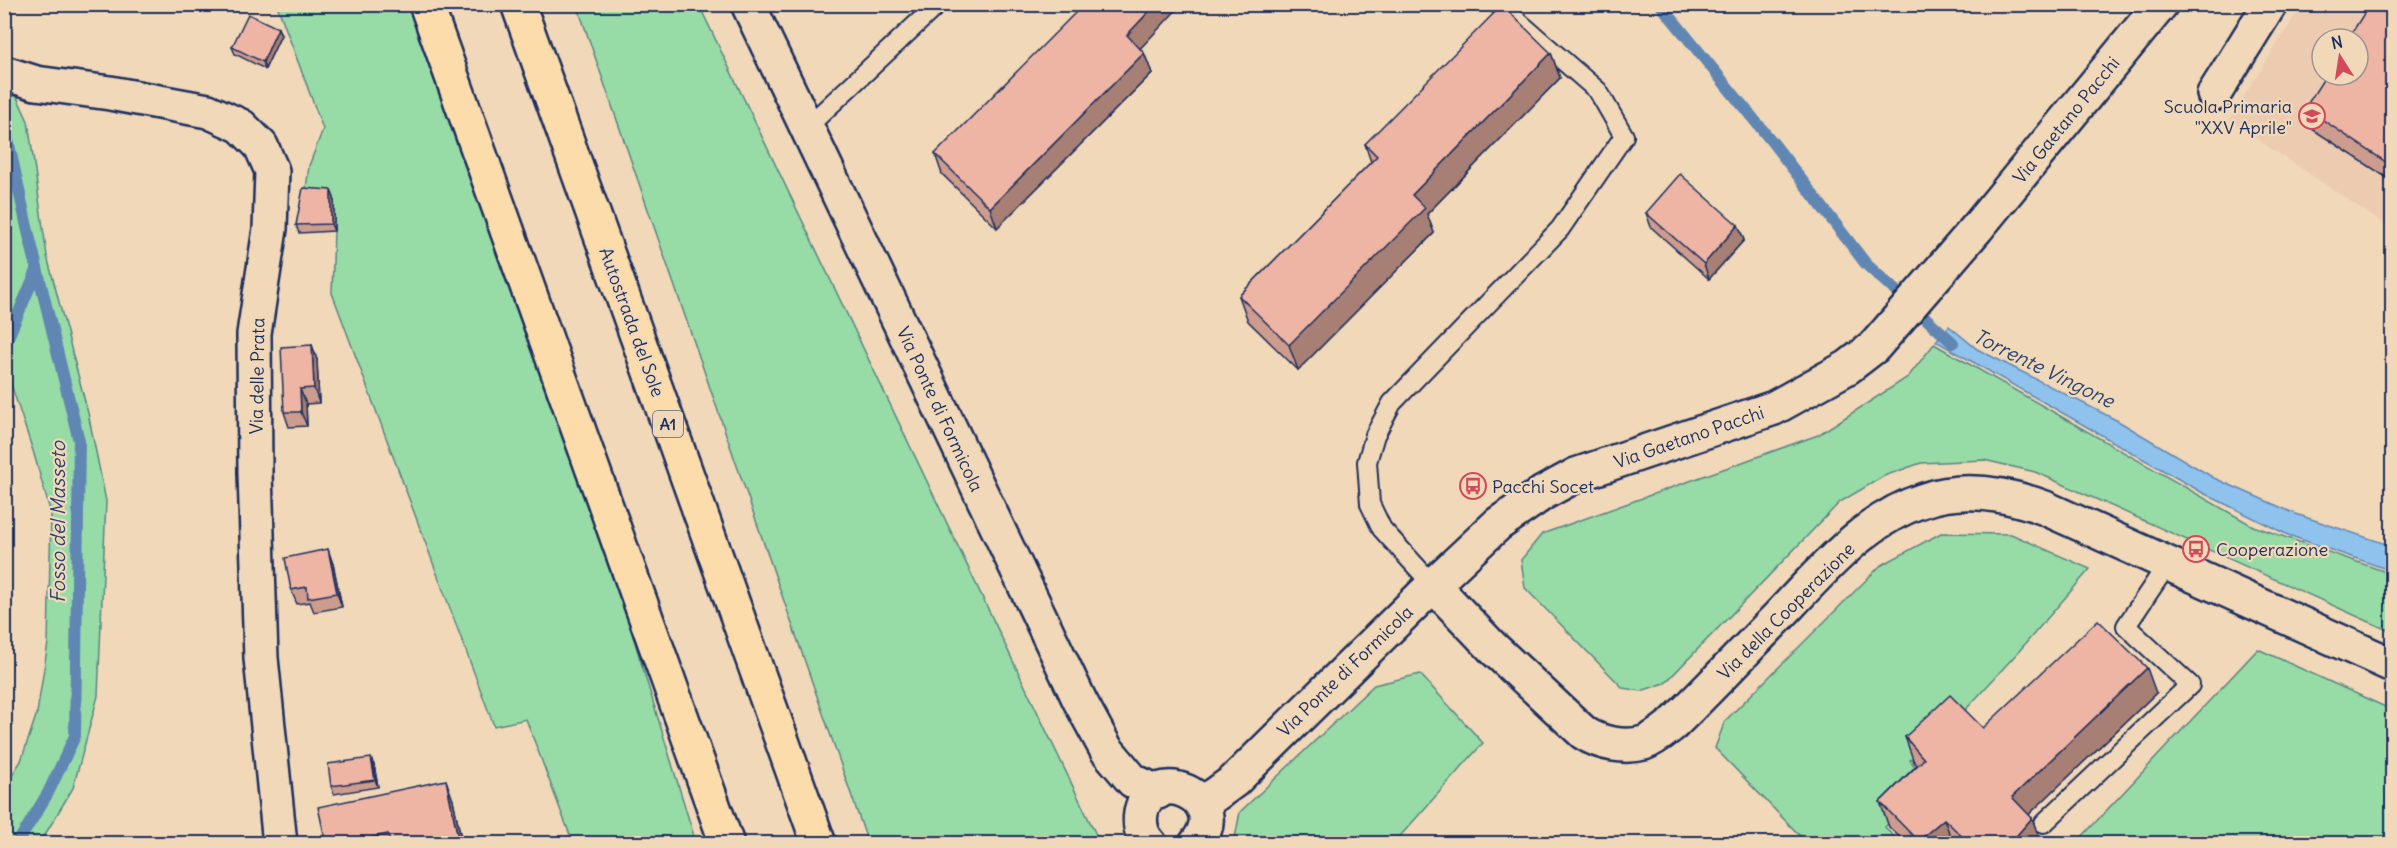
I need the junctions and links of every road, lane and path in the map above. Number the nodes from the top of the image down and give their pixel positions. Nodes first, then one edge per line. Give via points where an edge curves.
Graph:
1 (426, 4) edge
2 (518, 4) edge
3 (748, 4) edge
4 (938, 4) edge
5 (1498, 4) edge
6 (2161, 4) edge
7 (2270, 4) edge
8 (4, 73) edge
9 (2214, 94) dead end
10 (807, 127) junction
11 (2169, 562) junction
12 (1433, 585) junction
13 (2392, 665) edge
14 (1158, 792) junction
15 (1200, 801) junction
16 (2044, 823) dead end
17 (280, 843) edge
18 (727, 843) edge
19 (819, 843) edge
20 (1150, 843) edge
21 (1196, 843) edge

1 - 18 highway
2 - 19 highway, Autostrada del Sole / A1
3 - 10 street, Via Ponte di Formicola
4 - 10 lane
5 - 12 lane via 1598,91 1624,136 1560,229 1392,403 1375,435 1367,462 1370,504 1382,529
6 - 12 street, Via Gaetano Pacchi via 1966,242 1874,347 1848,367 1774,408 1568,479 1498,524
7 - 9 street
8 - 17 street, Via delle Prata via 36,83 208,111 241,126 261,146 272,171 270,229 255,334 255,473 261,658
10 - 14 street, Via Ponte di Formicola via 1080,701 1106,749 1133,781
11 - 12 street, Via della Cooperazione via 2014,497 1986,493 1927,499 1902,509 1866,532 1828,565 1673,724 1644,742 1622,745 1594,740 1584,733
11 - 13 street, Via della Cooperazione
11 - 16 lane via 2126,626 2190,685
12 - 15 street, Via Ponte di Formicola via 1234,781
14 - 15 street, Via Ponte di Formicola via 1177,788 1192,793
14 - 20 street via 1147,799 1140,818
15 - 21 street via 1206,815 1205,827

